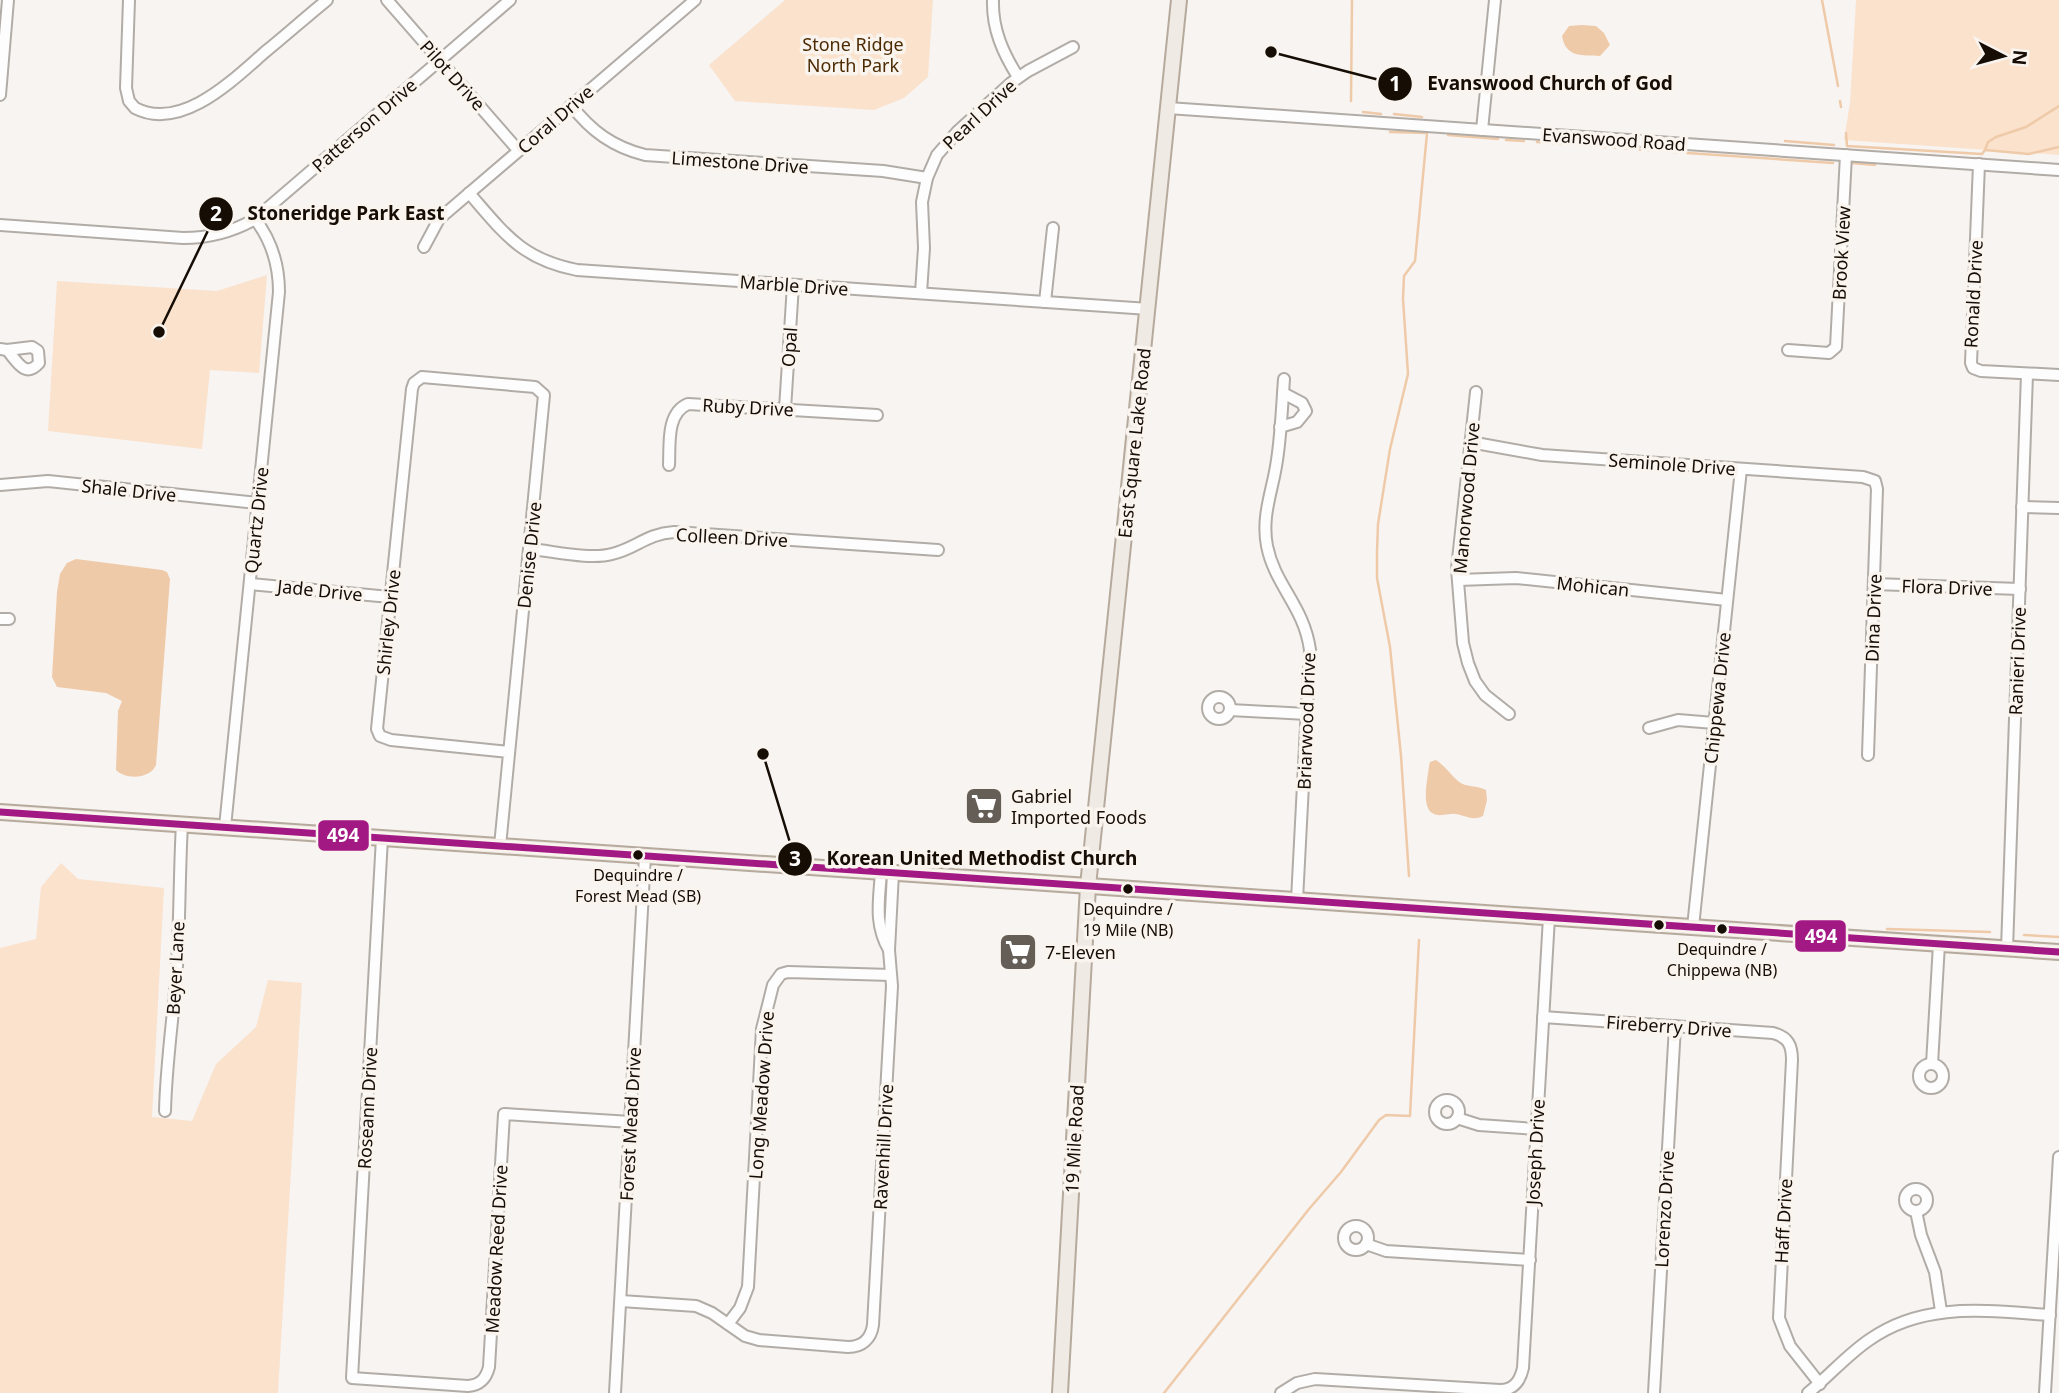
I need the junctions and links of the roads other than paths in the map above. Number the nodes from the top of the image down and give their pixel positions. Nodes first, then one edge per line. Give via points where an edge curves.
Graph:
1 (8, 0) edge
2 (129, 0) edge
3 (327, 0) edge
4 (387, 0) edge
5 (510, 0) edge
6 (695, 0) edge
7 (993, 0) edge
8 (1179, 0) edge
9 (1495, 0) edge
10 (1073, 47) dead end
11 (439, 60) junction
12 (1, 77) edge
13 (1018, 77) junction
14 (0, 95) edge
15 (570, 105) junction
16 (1168, 108) junction
17 (1482, 130) junction
18 (518, 150) junction
19 (1846, 155) junction
20 (1979, 164) junction
21 (2059, 170) edge
22 (927, 178) junction
23 (469, 192) junction
24 (255, 219) junction
25 (0, 225) edge
26 (1053, 228) dead end
27 (424, 247) dead end
28 (793, 285) junction
29 (921, 293) junction
30 (1045, 302) junction
31 (1149, 309) junction
32 (1787, 350) dead end
33 (2027, 374) junction
34 (2059, 376) edge
35 (418, 379) joint
36 (1284, 379) dead end
37 (1476, 392) dead end
38 (1283, 393) junction
39 (785, 409) junction
40 (877, 415) dead end
41 (1280, 427) junction
42 (1470, 442) junction
43 (669, 465) dead end
44 (1741, 469) junction
45 (1875, 481) joint
46 (0, 485) edge
47 (257, 503) junction
48 (2022, 507) junction
49 (2059, 509) edge
50 (530, 549) junction
51 (938, 550) dead end
52 (1458, 580) junction
53 (250, 584) junction
54 (1874, 584) junction
55 (2020, 589) junction
56 (390, 597) junction
57 (1727, 600) junction
58 (1230, 709) dead end
59 (1307, 714) junction
60 (1509, 714) dead end
61 (1714, 723) junction
62 (1649, 728) dead end
63 (509, 751) junction
64 (1868, 755) dead end
65 (0, 812) edge
66 (182, 824) junction
67 (225, 827) junction
68 (382, 838) junction
69 (500, 846) junction
70 (645, 856) junction
71 (887, 872) junction
72 (1088, 886) junction
73 (1297, 900) junction
74 (1549, 917) junction
75 (1692, 927) junction
76 (1939, 944) junction
77 (2007, 949) junction
78 (2059, 953) edge
79 (891, 975) junction
80 (1543, 1017) junction
81 (1675, 1026) junction
82 (1791, 1045) joint
83 (1932, 1064) dead end
84 (165, 1111) dead end
85 (1457, 1118) dead end
86 (631, 1122) junction
87 (1536, 1129) junction
88 (2059, 1157) edge
89 (2058, 1199) edge
90 (1916, 1211) dead end
91 (1366, 1244) dead end
92 (1530, 1260) junction
93 (621, 1301) junction
94 (1941, 1311) junction
95 (2050, 1315) junction
96 (728, 1324) junction
97 (482, 1382) joint
98 (1820, 1384) junction
99 (615, 1393) edge
100 (1060, 1393) edge
101 (1281, 1393) edge
102 (1654, 1393) edge
103 (1808, 1393) edge
104 (2045, 1393) edge

1 - 12 street
2 - 3 street via 126,88 131,105 142,112 195,106 221,90
4 - 11 street, Pilot Drive
5 - 11 street, Patterson Drive
6 - 15 street, Coral Drive
7 - 13 street via 998,38
8 - 16 main road, East Square Lake Road
9 - 17 street
10 - 13 street, Pearl Drive
11 - 18 street, Pilot Drive
11 - 24 street, Patterson Drive
12 - 14 street
13 - 22 street, Pearl Drive via 947,142
15 - 18 street, Coral Drive
15 - 22 street, Limestone Drive via 602,137 645,155
16 - 17 street, Evanswood Road
16 - 31 main road, East Square Lake Road
17 - 19 street, Evanswood Road
18 - 23 street, Coral Drive
19 - 20 street, Evanswood Road
19 - 32 street, Brook View via 1835,350
20 - 21 street, Evanswood Road
20 - 33 street, Ronald Drive via 1971,363 1981,372
22 - 29 street, Pearl Drive via 921,208
23 - 27 street, Coral Drive via 439,219
23 - 28 street, Marble Drive via 508,237 547,263 577,270
24 - 25 street, Patterson Drive via 227,232 195,238
24 - 47 street, Quartz Drive via 271,245 279,282
26 - 30 street
28 - 29 street, Marble Drive
28 - 39 street, Opal
29 - 30 street, Marble Drive
30 - 31 street, Marble Drive
31 - 72 main road, East Square Lake Road
33 - 34 street
33 - 48 street, Ranieri Drive
35 - 50 street, Denise Drive via 428,376 542,391 545,405
35 - 56 street, Shirley Drive via 412,389
36 - 38 street, Briarwood Drive
37 - 42 street, Manorwood Drive
38 - 41 street, Briarwood Drive
38 - 41 street via 1302,403 1306,411 1297,422
39 - 40 street, Ruby Drive
39 - 43 street, Ruby Drive via 682,407 673,419
41 - 59 street, Briarwood Drive via 1265,532 1275,570 1308,636
42 - 44 street, Seminole Drive via 1542,456
42 - 52 street, Manorwood Drive
44 - 45 street, Seminole Drive
44 - 57 street, Chippewa Drive
45 - 54 street, Dina Drive
46 - 47 street, Shale Drive via 48,481
47 - 53 street, Quartz Drive
48 - 49 street
48 - 55 street, Ranieri Drive
50 - 51 street, Colleen Drive via 608,555 652,535 674,532
50 - 63 street, Denise Drive
52 - 57 street, Mohican via 1516,578
52 - 60 street, Manorwood Drive via 1470,671 1485,695
53 - 56 street, Jade Drive
53 - 67 street, Quartz Drive
54 - 55 street, Flora Drive
54 - 64 street, Dina Drive
55 - 77 street, Ranieri Drive
56 - 63 street, Shirley Drive via 377,725 380,736
57 - 61 street, Chippewa Drive
58 - 59 street
59 - 73 street, Briarwood Drive
61 - 62 street via 1678,720
61 - 75 street, Chippewa Drive
63 - 69 street, Denise Drive
65 - 66 main road
66 - 67 main road
66 - 84 street, Beyer Lane
67 - 68 main road
68 - 69 main road
68 - 97 street, Roseann Drive via 352,1378 468,1386
69 - 70 main road
70 - 71 main road
70 - 86 street, Forest Mead Drive
71 - 72 main road
71 - 79 street, Ravenhill Drive via 878,924
72 - 73 main road
72 - 100 main road, 19 Mile Road
73 - 74 main road
74 - 75 main road
74 - 80 street, Joseph Drive
75 - 76 main road
76 - 77 main road
76 - 83 street
77 - 78 main road
79 - 96 street, Long Meadow Drive via 796,971 781,974 773,985 762,1029 748,1287
79 - 96 street, Ravenhill Drive via 869,1338 848,1347 766,1341 745,1336
80 - 81 street, Fireberry Drive
80 - 87 street, Joseph Drive
81 - 82 street, Fireberry Drive via 1773,1033
81 - 102 street, Lorenzo Drive
82 - 98 street, Haff Drive via 1779,1318 1790,1346
85 - 87 street via 1479,1125
86 - 93 street, Forest Mead Drive
86 - 97 street, Meadow Reed Drive via 504,1114 489,1367
87 - 92 street, Joseph Drive
88 - 89 street
89 - 95 street
90 - 94 street via 1920,1235 1936,1272
91 - 92 street via 1386,1251
92 - 101 street, Joseph Drive via 1523,1368 1511,1389 1324,1379 1297,1383
93 - 96 street via 696,1306
93 - 99 street, Forest Mead Drive
94 - 95 street
94 - 98 street via 1905,1320 1879,1334
95 - 104 street
98 - 103 street

